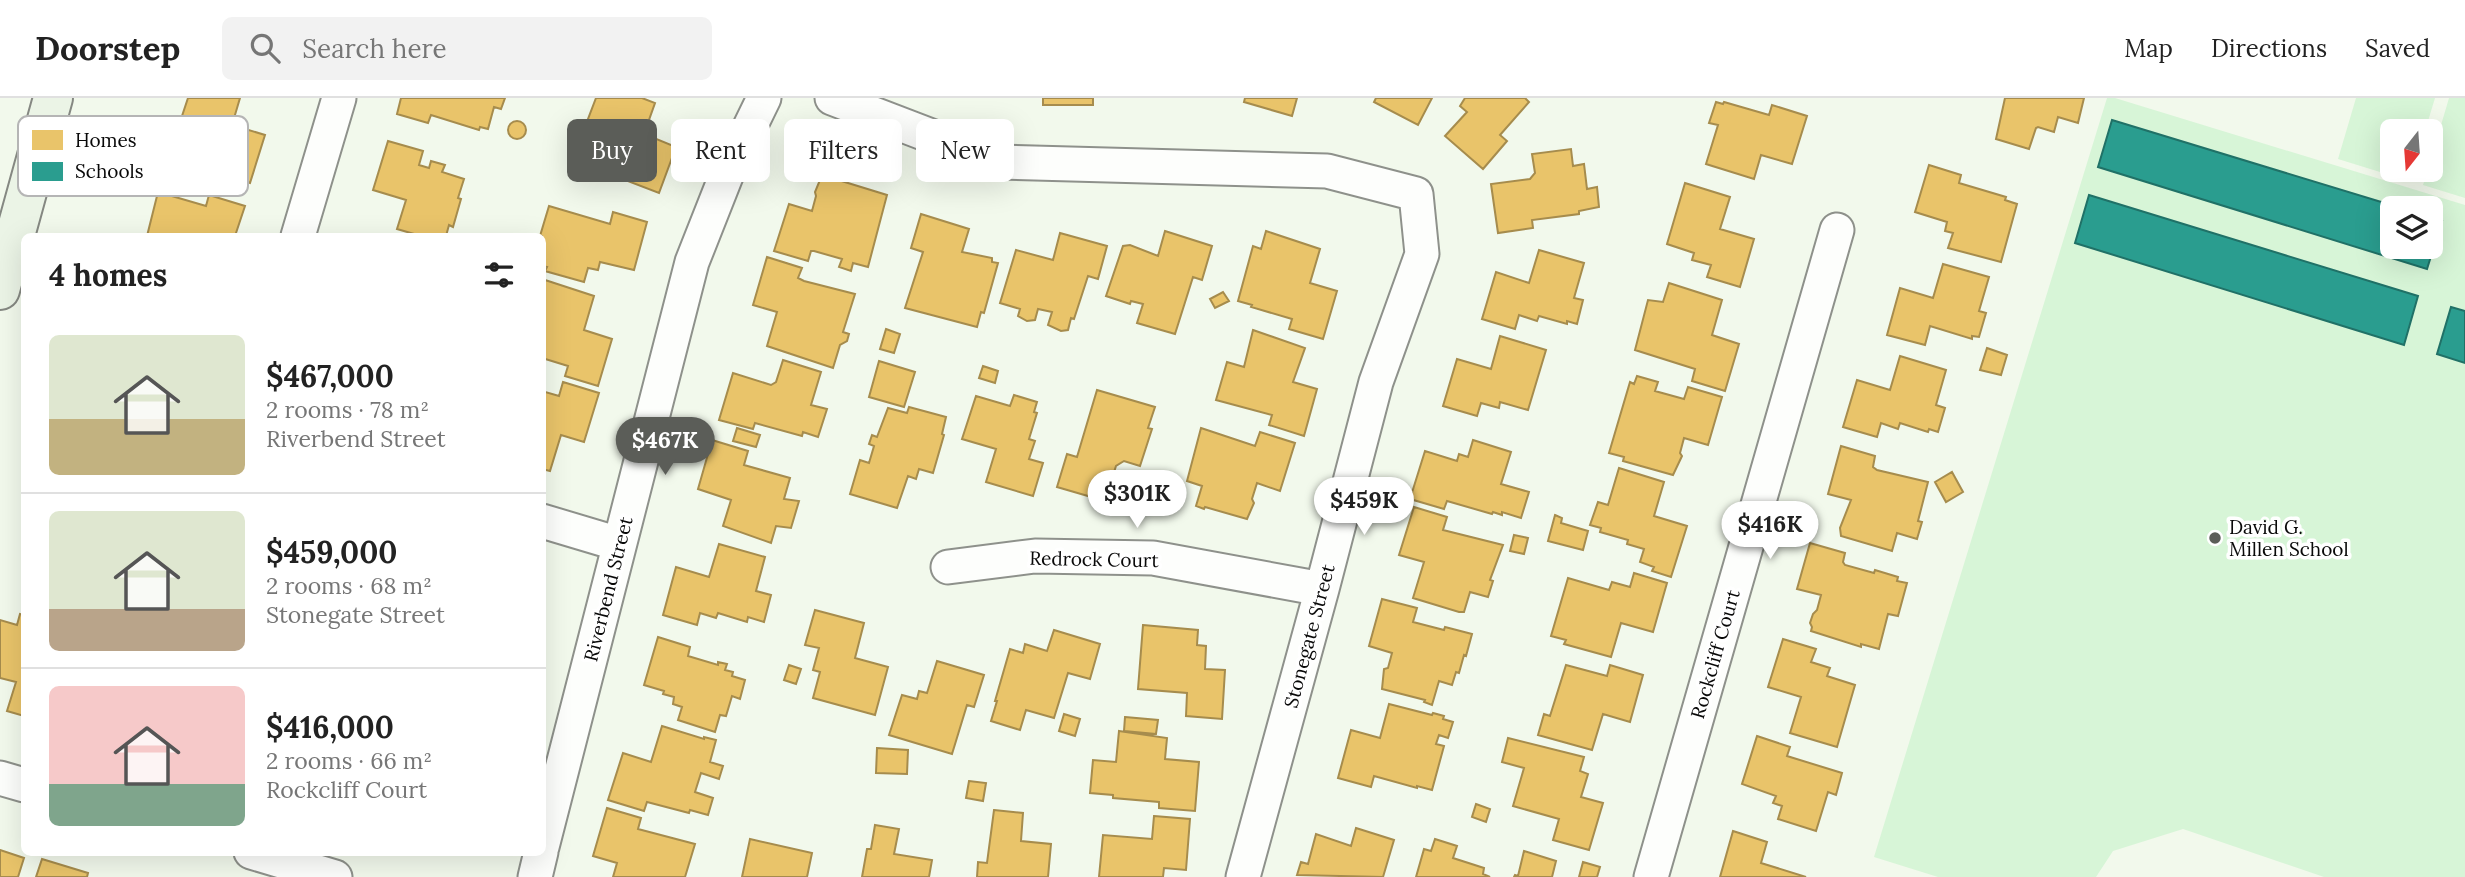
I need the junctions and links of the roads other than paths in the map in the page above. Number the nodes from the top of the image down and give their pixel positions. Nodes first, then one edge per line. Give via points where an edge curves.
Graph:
1 (53, 98) edge
2 (339, 98) edge
3 (764, 98) edge
4 (832, 98) edge
5 (48, 116) edge
6 (25, 196) edge
7 (1837, 230) dead end
8 (299, 233) edge
9 (1, 281) edge
10 (546, 523) edge
11 (619, 544) junction
12 (948, 567) dead end
13 (1322, 589) junction
14 (0, 778) edge
15 (21, 784) edge
16 (546, 831) edge
17 (264, 856) edge
18 (540, 856) edge
19 (335, 877) edge
20 (535, 877) edge
21 (1243, 877) edge
22 (1651, 877) edge

1 - 5 street
2 - 8 street
3 - 11 street, Riverbend Street via 692,262
4 - 13 street, Stonegate Street via 999,162 1327,170 1416,194 1422,254 1376,382
6 - 9 street
7 - 22 street, Rockcliff Court
10 - 11 street
11 - 16 street, Riverbend Street
12 - 13 street, Redrock Court via 1035,556 1153,558
13 - 21 street, Stonegate Street
14 - 15 street
17 - 19 street
18 - 20 street

